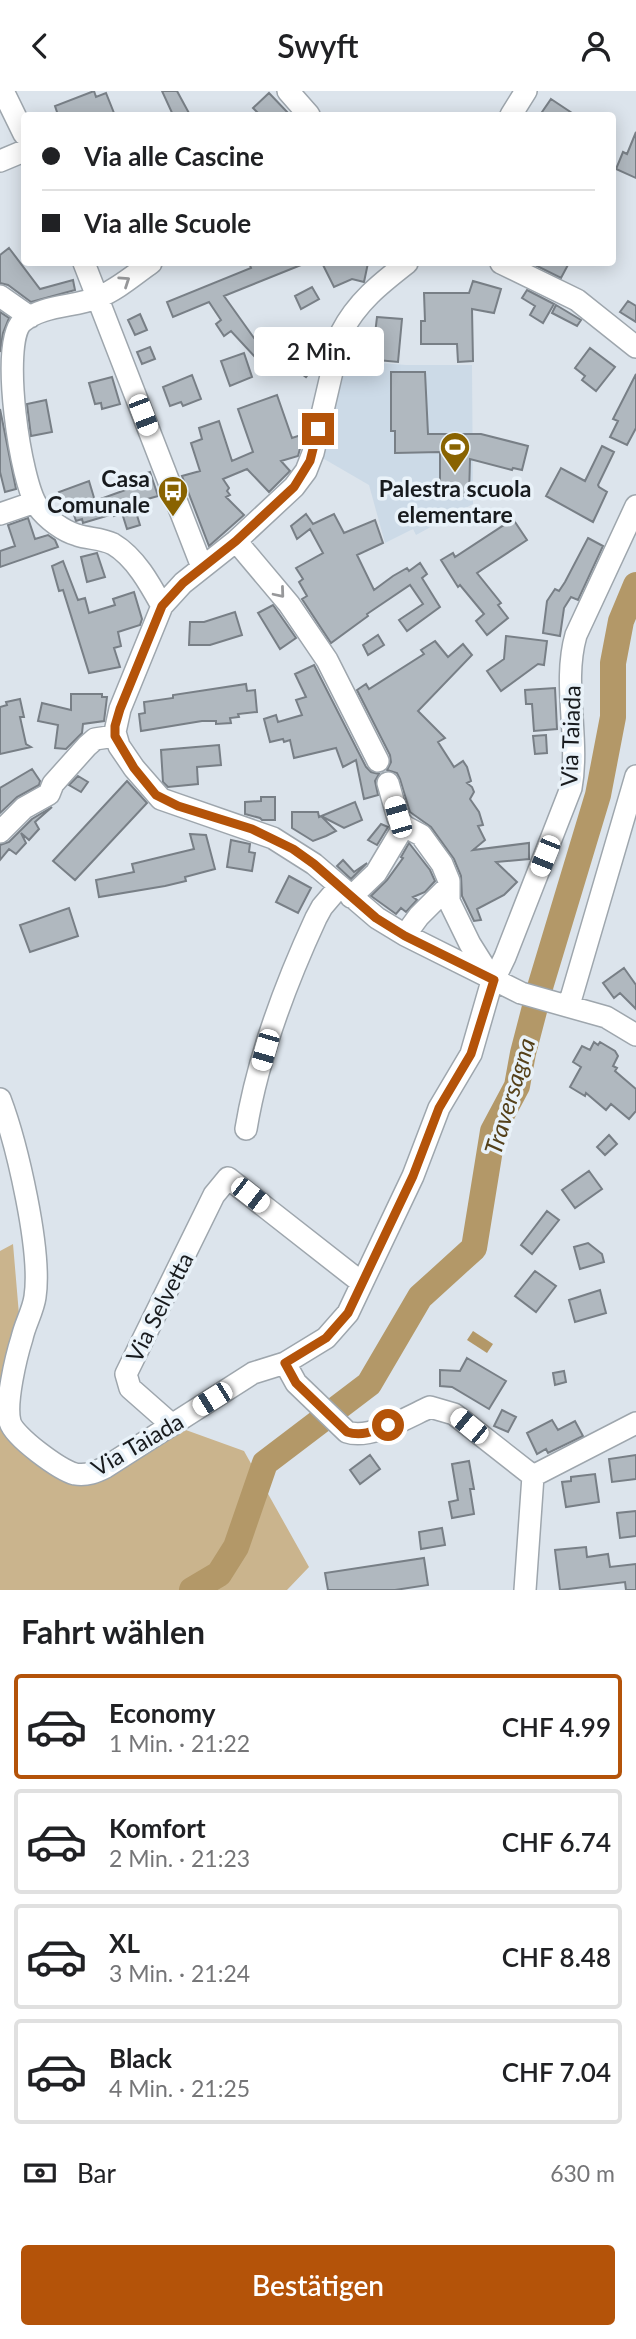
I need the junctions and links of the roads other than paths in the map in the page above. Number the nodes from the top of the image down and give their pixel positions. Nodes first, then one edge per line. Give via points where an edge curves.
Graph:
1 (3, 91) edge
2 (288, 91) edge
3 (526, 91) edge
4 (306, 112) edge
5 (513, 112) edge
6 (21, 128) edge
7 (21, 153) edge
8 (0, 161) edge
9 (85, 266) edge
10 (147, 266) edge
11 (403, 266) edge
12 (506, 266) edge
13 (0, 296) edge
14 (97, 298) junction
15 (30, 317) junction
16 (636, 347) edge
17 (35, 502) junction
18 (636, 506) edge
19 (0, 514) edge
20 (236, 541) junction
21 (202, 567) junction
22 (162, 606) junction
23 (115, 736) junction
24 (378, 761) dead end
25 (636, 776) edge
26 (388, 783) dead end
27 (404, 826) junction
28 (0, 832) edge
29 (448, 887) junction
30 (345, 892) junction
31 (405, 936) junction
32 (494, 980) junction
33 (565, 1004) junction
34 (636, 1035) edge
35 (0, 1099) edge
36 (246, 1129) dead end
37 (362, 1283) junction
38 (285, 1363) junction
39 (5, 1422) edge
40 (636, 1423) edge
41 (172, 1425) junction
42 (533, 1476) junction
43 (526, 1590) edge

1 - 6 street
2 - 4 street
3 - 5 street
7 - 8 street
9 - 14 street
14 -> 10 street
11 - 20 street via 366,296 341,333 306,471
12 - 16 street via 577,300
13 - 15 street
14 - 15 street
14 - 21 street
15 - 17 street via 16,328 12,387 21,450
17 - 19 street
17 - 22 street via 63,528 126,553
18 - 32 street, Via Taiada via 576,635 571,788
20 - 21 street
20 -> 24 street via 289,604 327,660
21 - 22 street
22 - 23 street via 120,709
23 - 28 street via 95,739 49,794 24,808
23 - 30 street via 156,795 273,838 314,864
25 - 33 street
26 - 27 street
27 - 29 street via 421,835 442,864
27 - 30 street via 381,867
29 - 31 street
29 - 32 street via 449,901 470,944
30 - 31 street
30 - 36 street via 316,918 271,1028
31 - 32 street
32 - 33 street via 521,993
32 - 37 street, Via Taiada via 471,1054 439,1108 413,1176
33 - 34 street via 606,1017
35 - 39 street via 20,1172 37,1270 35,1299 21,1338
37 - 38 street, Via Taiada via 334,1331
37 - 41 street, Via Selvetta via 228,1178 214,1195 126,1374 130,1388
38 - 41 street, Via Taiada via 253,1373
38 - 42 street via 296,1383 347,1432 368,1434 430,1407 440,1409 454,1414
39 - 41 street, Via Taiada via 66,1470 86,1474 106,1467
40 - 42 street
42 - 43 street

